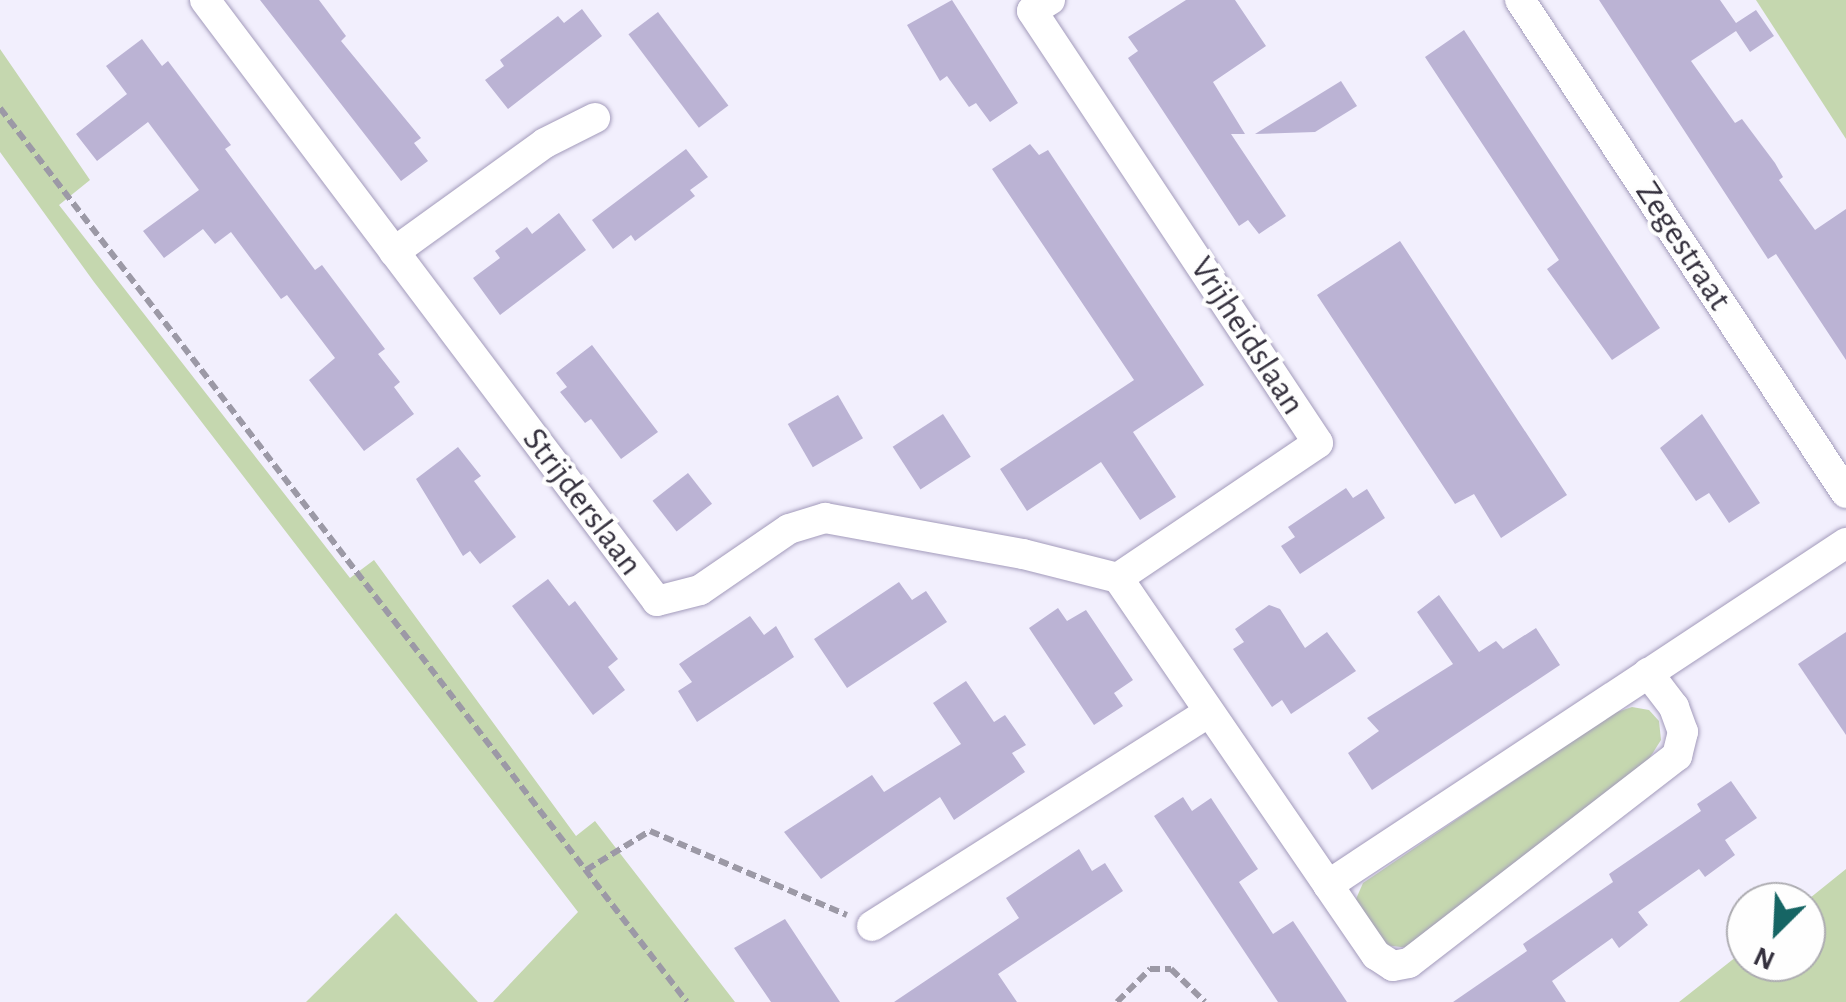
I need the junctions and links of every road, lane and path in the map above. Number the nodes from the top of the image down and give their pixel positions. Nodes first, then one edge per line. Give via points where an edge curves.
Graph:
1 (205, 0) edge
2 (1520, 0) edge
3 (1035, 4) edge
4 (0, 108) edge
5 (595, 118) dead end
6 (394, 252) junction
7 (1846, 493) edge
8 (1846, 544) edge
9 (1118, 578) junction
10 (1648, 673) junction
11 (1206, 713) junction
12 (586, 870) junction
13 (1328, 885) junction
14 (872, 926) joint
15 (687, 1002) edge
16 (1117, 1002) edge
17 (1206, 1002) edge

1 - 6 street, Strijderslaan
2 - 7 street, Zegestraat
3 - 9 street, Vrijheidslaan via 1318,444
4 - 12 path
5 - 6 street via 545,143
6 - 9 street, Strijderslaan via 657,602 700,590 789,529 825,518
8 - 10 street
9 - 11 street
10 - 13 street
10 - 13 street via 1684,732 1677,756 1409,963 1393,966 1376,955
11 - 13 street
11 - 14 street
12 - 14 path via 650,831
12 - 15 path
16 - 17 path via 1150,968 1171,969

